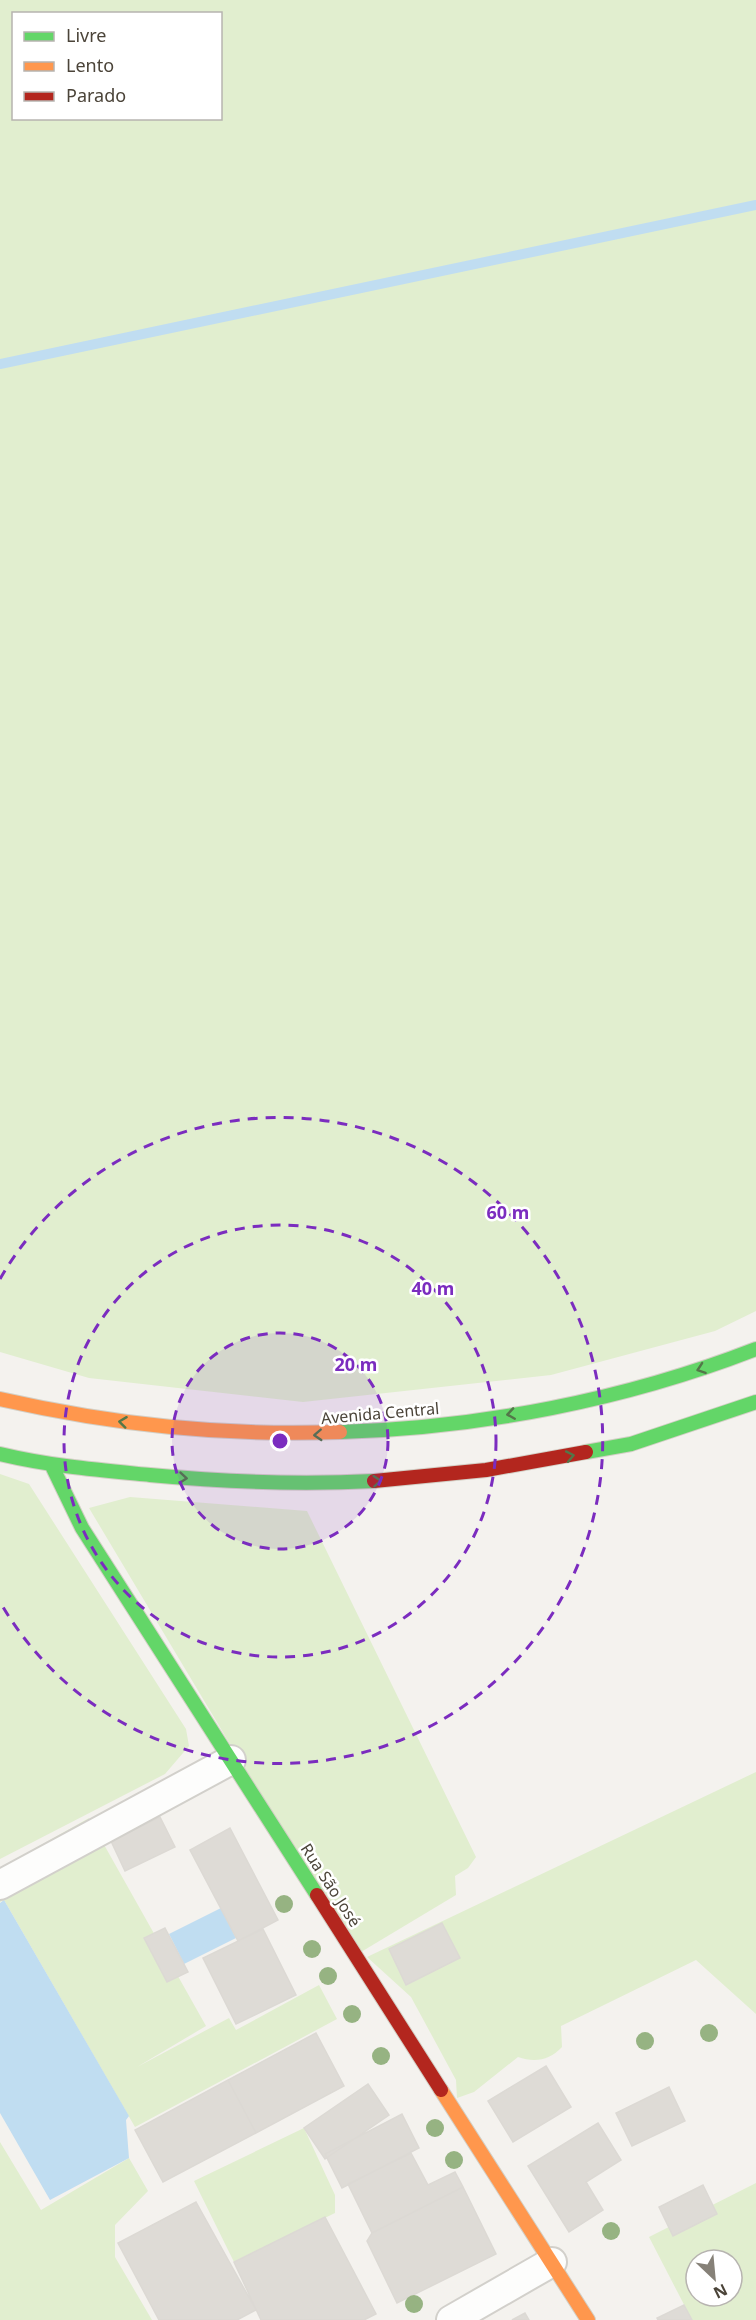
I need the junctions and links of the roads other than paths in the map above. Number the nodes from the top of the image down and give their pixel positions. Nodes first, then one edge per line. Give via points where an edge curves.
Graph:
1 (756, 1349) edge
2 (0, 1399) edge
3 (756, 1402) edge
4 (0, 1454) edge
5 (51, 1466) junction
6 (231, 1760) junction
7 (0, 1885) edge
8 (552, 2262) junction
9 (451, 2320) edge
10 (588, 2320) edge

1 -> 2 main road, Avenida Central via 636,1389 530,1412 431,1426 313,1436 118,1422
5 -> 3 main road via 306,1485 420,1478 631,1444
4 - 5 main road
5 - 6 main road, Rua São José via 82,1528
6 - 7 street
6 - 8 main road, Rua São José
8 - 9 street
8 - 10 main road, Rua São José

